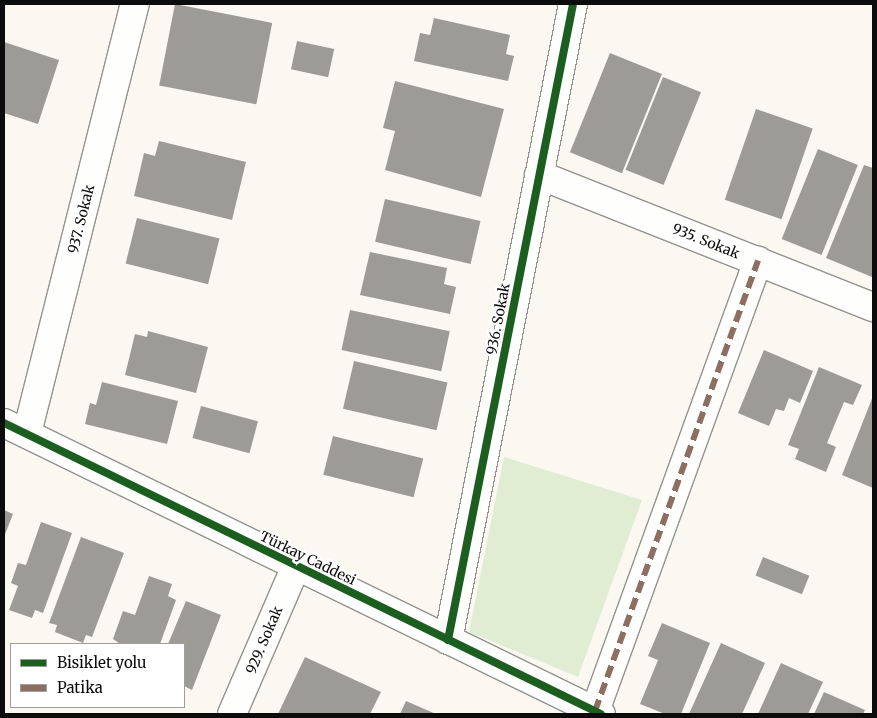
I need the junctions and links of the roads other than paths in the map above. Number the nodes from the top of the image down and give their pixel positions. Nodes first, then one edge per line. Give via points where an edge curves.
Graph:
1 (135, 4) edge
2 (573, 4) edge
3 (539, 175) junction
4 (758, 261) junction
5 (873, 307) edge
6 (15, 428) edge
7 (296, 566) junction
8 (448, 640) junction
9 (598, 713) edge
10 (232, 714) edge

1 - 6 street, 937. Sokak
2 - 3 street, 936. Sokak
3 - 4 street, 935. Sokak
3 - 8 street, 936. Sokak
4 - 5 street, 935. Sokak
4 - 9 street
6 - 7 street, Türkay Caddesi
7 - 8 street, Türkay Caddesi
7 - 10 street, 929. Sokak
8 - 9 street, Türkay Caddesi

